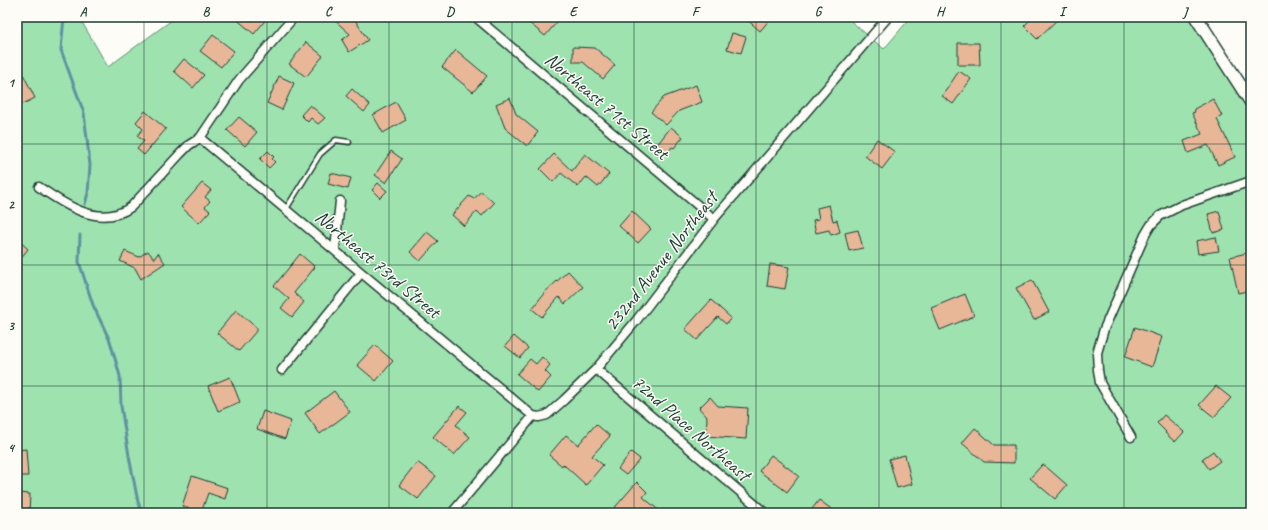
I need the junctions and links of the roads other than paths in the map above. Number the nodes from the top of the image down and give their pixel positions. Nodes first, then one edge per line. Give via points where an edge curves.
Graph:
1 (294, 17) edge
2 (888, 17) edge
3 (1196, 17) edge
4 (478, 19) dead end
5 (1251, 102) edge
6 (200, 138) junction
7 (349, 142) dead end
8 (1251, 181) edge
9 (40, 187) dead end
10 (340, 201) dead end
11 (286, 209) junction
12 (714, 219) junction
13 (335, 250) junction
14 (361, 273) junction
15 (596, 369) junction
16 (282, 370) dead end
17 (533, 416) junction
18 (1131, 437) dead end
19 (452, 513) edge
20 (765, 513) edge

1 - 6 street via 239,80
2 - 12 street, 232nd Avenue Northeast
3 - 5 street
4 - 12 street, Northeast 71st Street
6 - 9 street via 189,145 130,207 115,215 98,215 71,208
6 - 11 street, Northeast 73rd Street
7 - 11 lane via 336,140 320,154
8 - 18 street via 1182,205 1160,216 1146,235 1104,328 1097,353 1100,383
10 - 13 street
11 - 13 street, Northeast 73rd Street
12 - 15 street, 232nd Avenue Northeast
13 - 14 street, Northeast 73rd Street
14 - 16 street
14 - 17 street, Northeast 73rd Street
15 - 17 street, 232nd Avenue Northeast via 547,415
15 - 20 street, 72nd Place Northeast
17 - 19 street

